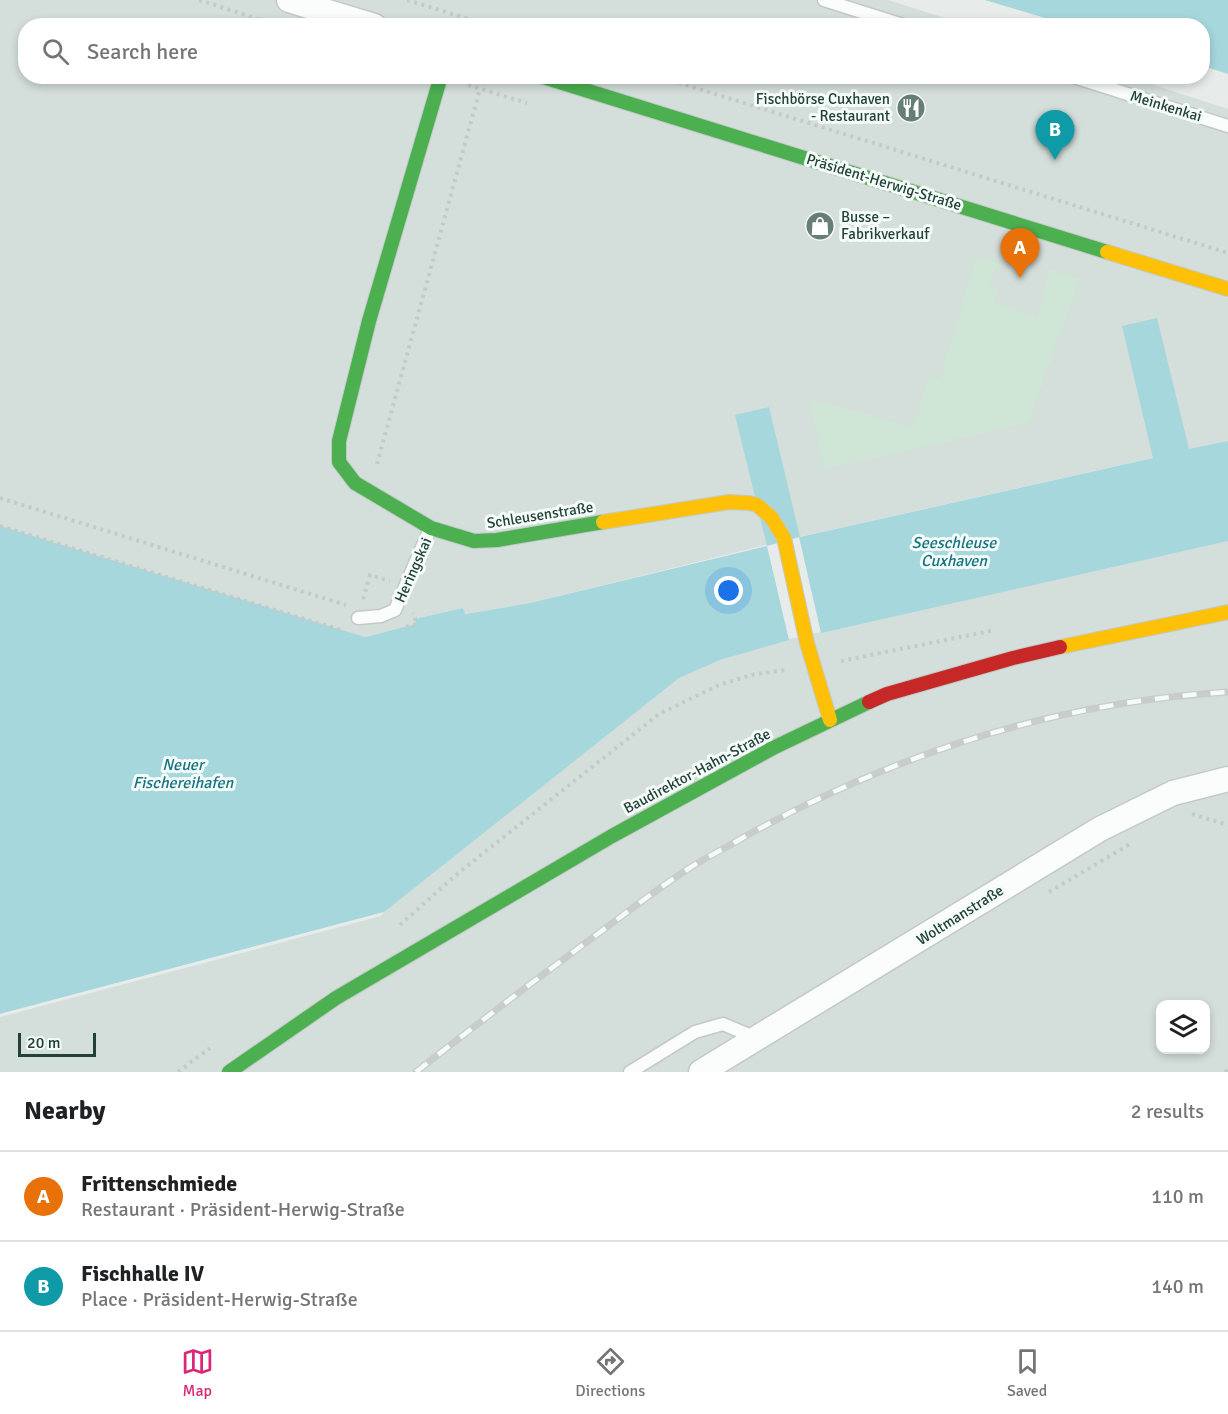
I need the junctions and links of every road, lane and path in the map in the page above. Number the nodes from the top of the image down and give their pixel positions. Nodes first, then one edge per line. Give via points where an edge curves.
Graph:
1 (199, 0) edge
2 (290, 0) edge
3 (407, 0) edge
4 (824, 0) edge
5 (255, 18) edge
6 (348, 18) edge
7 (465, 18) edge
8 (881, 18) edge
9 (439, 84) edge
10 (566, 84) edge
11 (683, 84) edge
12 (1096, 84) edge
13 (480, 89) dead end
14 (1228, 126) edge
15 (1228, 253) edge
16 (1228, 289) edge
17 (376, 467) dead end
18 (0, 498) edge
19 (0, 526) edge
20 (431, 528) junction
21 (391, 581) dead end
22 (363, 601) dead end
23 (349, 606) dead end
24 (412, 610) dead end
25 (1228, 612) edge
26 (358, 618) dead end
27 (396, 629) dead end
28 (353, 634) dead end
29 (830, 720) junction
30 (1228, 779) edge
31 (1185, 812) dead end
32 (1228, 825) edge
33 (1134, 843) dead end
34 (1041, 897) dead end
35 (758, 1038) junction
36 (238, 1069) edge
37 (630, 1072) edge
38 (701, 1072) edge

1 - 5 path
2 - 6 street
3 - 7 path
4 - 8 lane
9 - 20 street, Schleusenstraße via 369,321 339,441 339,462 355,483
10 - 16 street, Präsident-Herwig-Straße
11 - 15 path
12 - 14 lane, Meinkenkai
13 - 17 path
18 - 23 path
19 - 28 path
20 - 26 lane, Heringskai via 395,610
20 - 29 street, Schleusenstraße via 474,541 497,540 716,503 756,503 776,523 784,538 807,643
21 - 22 path via 370,575
24 - 27 path via 417,624
25 - 29 street, Baudirektor-Hahn-Straße via 1099,638 962,672 887,694
29 - 36 street, Baudirektor-Hahn-Straße via 612,836 336,998
30 - 35 street, Woltmanstraße via 1173,793 1100,829
31 - 32 path
33 - 34 path
35 - 37 lane via 723,1024 695,1032
35 - 38 street, Woltmanstraße

